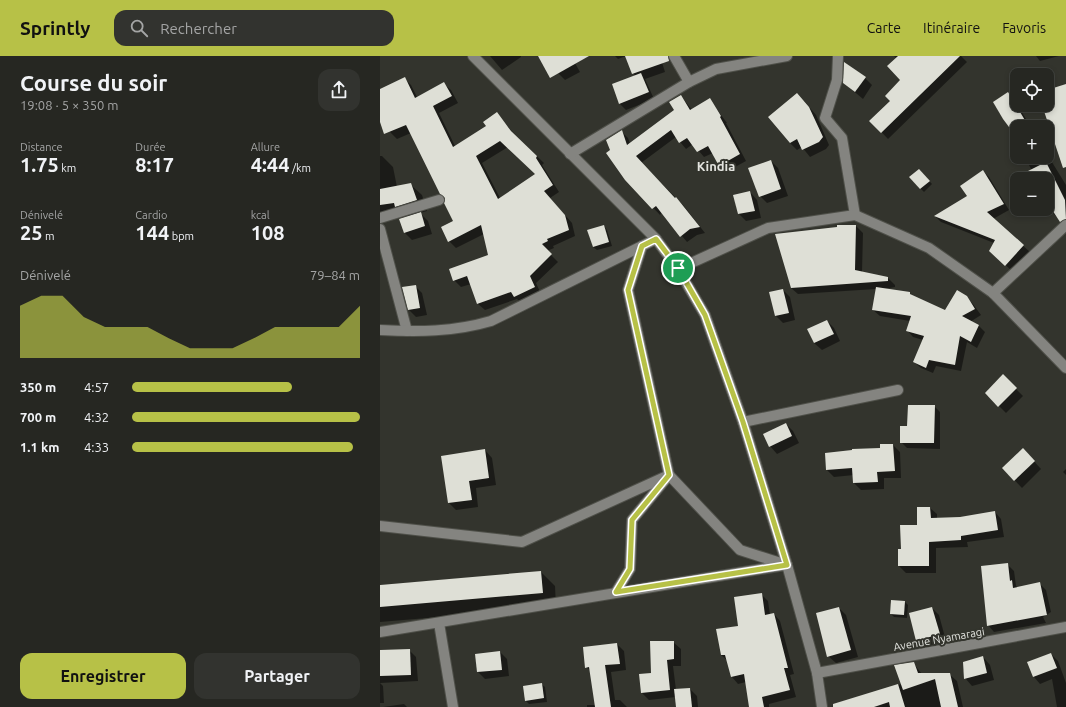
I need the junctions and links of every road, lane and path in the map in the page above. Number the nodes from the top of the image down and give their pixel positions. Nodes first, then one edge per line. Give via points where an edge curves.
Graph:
1 (473, 56) edge
2 (674, 56) edge
3 (787, 56) edge
4 (838, 56) edge
5 (689, 82) junction
6 (570, 154) junction
7 (439, 200) dead end
8 (855, 215) junction
9 (380, 218) edge
10 (1066, 226) edge
11 (380, 229) edge
12 (656, 239) junction
13 (642, 246) junction
14 (678, 268) junction
15 (993, 294) junction
16 (380, 330) edge
17 (408, 331) junction
18 (1066, 368) edge
19 (898, 390) dead end
20 (743, 422) junction
21 (669, 475) junction
22 (380, 526) edge
23 (787, 565) junction
24 (616, 592) junction
25 (440, 622) junction
26 (1066, 628) edge
27 (380, 632) edge
28 (816, 673) junction
29 (453, 707) edge
30 (822, 707) edge

1 - 6 street
2 - 5 street
3 - 5 street via 716,69
4 - 8 street via 837,80 825,118 842,138
5 - 6 street
6 - 12 street
7 - 9 street
8 - 14 street via 768,228
8 - 15 street via 929,248
10 - 15 street
11 - 17 street
12 - 13 street
12 - 14 street
13 - 17 street via 490,321 467,328
13 - 21 street via 628,290
14 - 20 street via 705,315
15 - 18 street
16 - 17 street
19 - 20 street
20 - 23 street
21 - 22 street via 522,542
21 - 23 street via 740,550
21 - 24 street via 632,520 630,569
23 - 24 street
23 - 28 street
24 - 25 street
25 - 27 street
25 - 29 street
26 - 28 street, Avenue Nyamaragi
28 - 30 street

